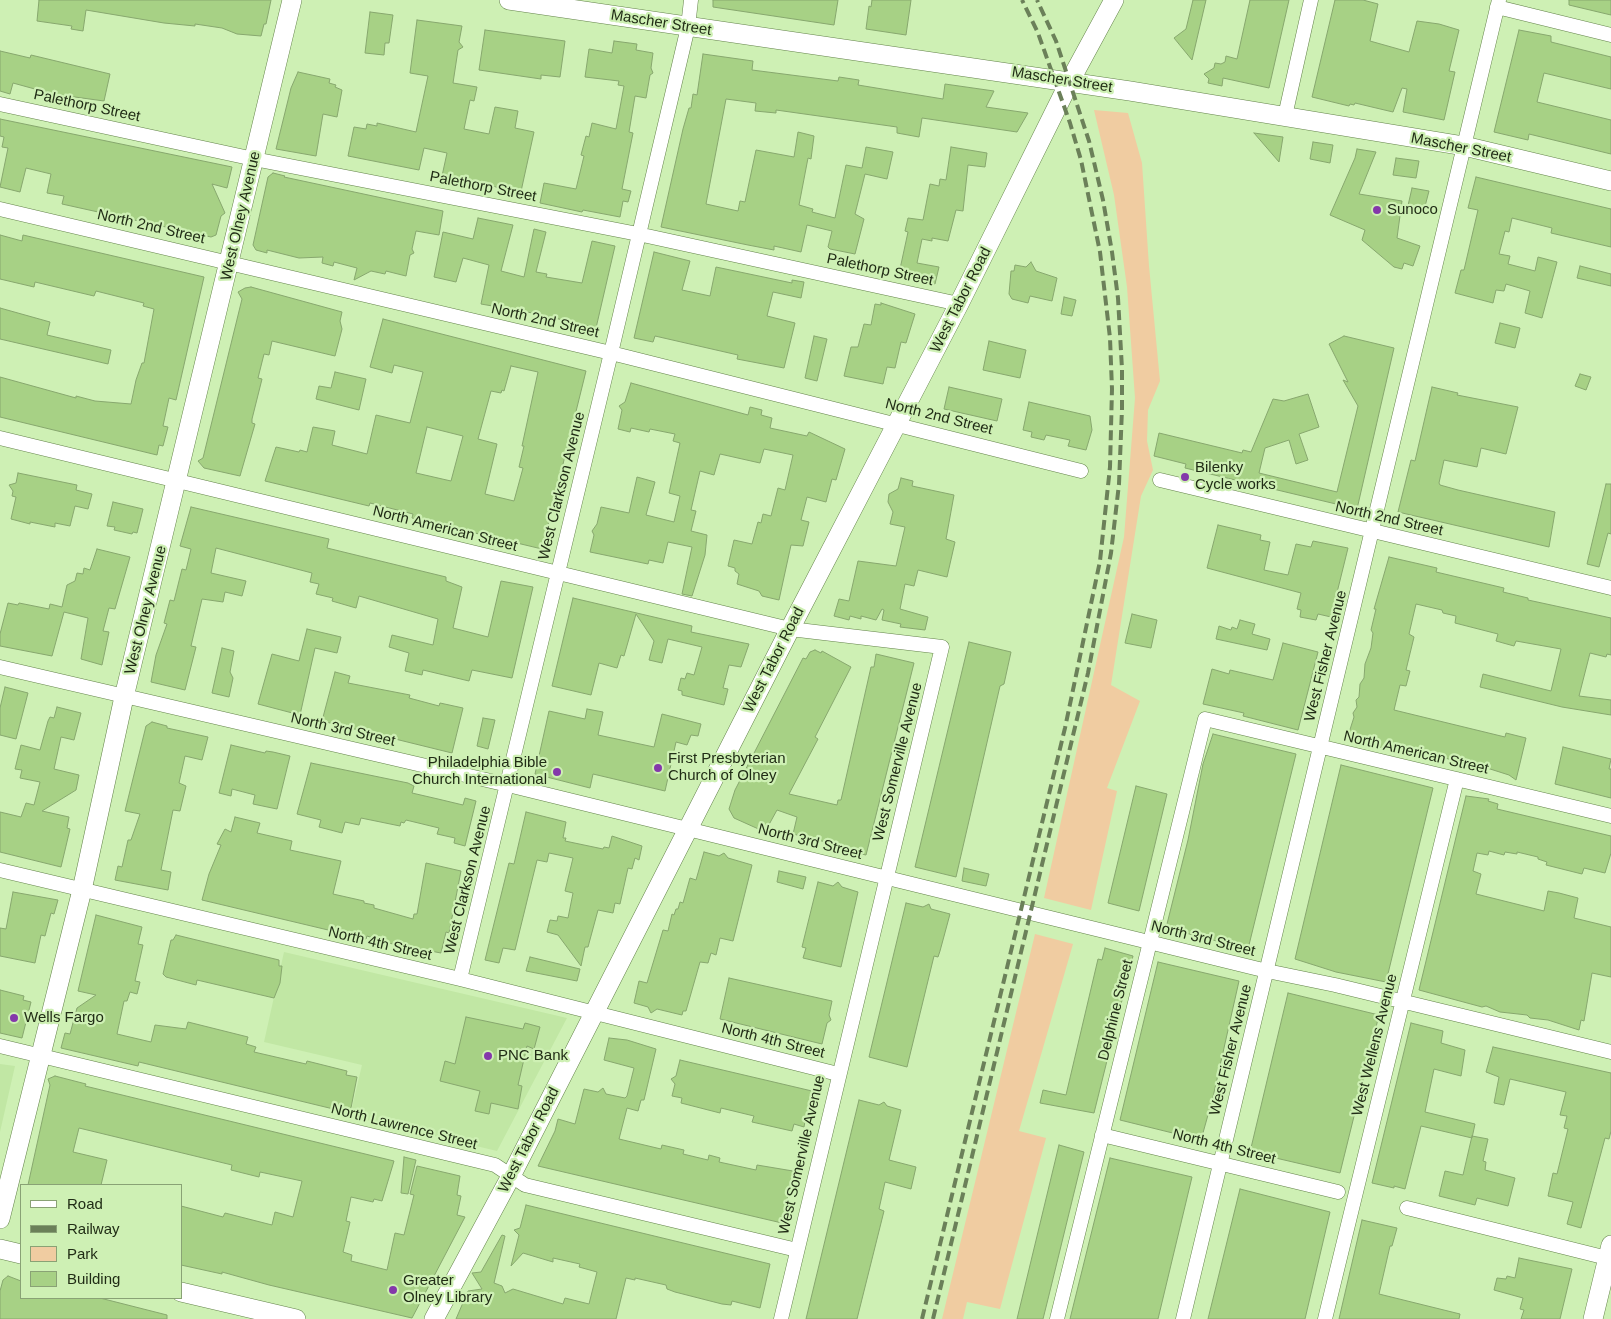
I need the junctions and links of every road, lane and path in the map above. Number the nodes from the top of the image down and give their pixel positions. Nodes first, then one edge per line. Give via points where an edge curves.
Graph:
1 (292, 0) edge
2 (509, 0) edge
3 (692, 0) edge
4 (1114, 0) edge
5 (1311, 0) edge
6 (1498, 3) edge
7 (688, 27) junction
8 (1611, 35) edge
9 (1070, 81) junction
10 (0, 104) edge
11 (1285, 116) junction
12 (1464, 146) junction
13 (254, 158) junction
14 (1611, 181) edge
15 (0, 209) edge
16 (638, 234) junction
17 (230, 262) junction
18 (960, 304) junction
19 (610, 353) junction
20 (897, 423) junction
21 (0, 438) edge
22 (1081, 470) dead end
23 (178, 480) junction
24 (1160, 480) dead end
25 (1372, 533) junction
26 (558, 573) junction
27 (1611, 588) edge
28 (790, 629) junction
29 (942, 650) joint
30 (0, 667) edge
31 (124, 697) junction
32 (1215, 722) joint
33 (1320, 748) junction
34 (1457, 779) junction
35 (508, 786) junction
36 (1611, 816) edge
37 (689, 829) junction
38 (0, 870) edge
39 (886, 878) junction
40 (82, 890) junction
41 (1149, 942) junction
42 (1267, 971) junction
43 (460, 979) junction
44 (1403, 1001) junction
45 (593, 1014) junction
46 (0, 1046) edge
47 (1611, 1052) edge
48 (40, 1056) junction
49 (838, 1074) junction
50 (1102, 1135) junction
51 (1221, 1163) junction
52 (511, 1176) junction
53 (1338, 1192) dead end
54 (1407, 1208) dead end
55 (0, 1219) edge
56 (0, 1248) edge
57 (796, 1250) junction
58 (20, 1254) edge
59 (1610, 1254) edge
60 (182, 1292) edge
61 (296, 1319) edge
62 (434, 1319) edge
63 (781, 1319) edge
64 (1057, 1319) edge
65 (1183, 1319) edge
66 (1325, 1319) edge
67 (1593, 1319) edge

1 - 13 street, West Olney Avenue
2 - 7 street, Mascher Street
3 - 7 street, West Clarkson Avenue
4 - 9 street, West Tabor Road
5 - 11 street
6 - 8 street
6 - 12 street, West Fisher Avenue
7 - 9 street, Mascher Street
7 - 16 street, West Clarkson Avenue
9 - 11 street, Mascher Street
9 - 18 street, West Tabor Road
10 - 13 street, Palethorp Street
11 - 12 street, Mascher Street
12 - 14 street, Mascher Street
12 - 25 street, West Fisher Avenue
13 - 16 street, Palethorp Street
13 - 17 street, West Olney Avenue
15 - 17 street, North 2nd Street
16 - 18 street, Palethorp Street
16 - 19 street, West Clarkson Avenue
17 - 19 street, North 2nd Street
17 - 23 street, West Olney Avenue
18 - 20 street, West Tabor Road
19 - 20 street, North 2nd Street
19 - 26 street, West Clarkson Avenue
20 - 22 street, North 2nd Street
20 - 28 street, West Tabor Road
21 - 23 street, North American Street
23 - 26 street, North American Street
23 - 31 street, West Olney Avenue
24 - 25 street, North 2nd Street
25 - 27 street, North 2nd Street
25 - 33 street, West Fisher Avenue
26 - 28 street, North American Street
26 - 35 street, West Clarkson Avenue
28 - 29 street, North American Street via 942,647
28 - 37 street, West Tabor Road
29 - 39 street, West Somerville Avenue
30 - 31 street, North 3rd Street
31 - 35 street, North 3rd Street
31 - 40 street, West Olney Avenue
32 - 33 street, North American Street
32 - 41 street, Delphine Street via 1205,719
33 - 34 street, North American Street
33 - 42 street, West Fisher Avenue
34 - 36 street, North American Street
34 - 44 street, West Wellens Avenue
35 - 37 street, North 3rd Street
35 - 43 street, West Clarkson Avenue
37 - 39 street, North 3rd Street
37 - 45 street, West Tabor Road
38 - 40 street, North 4th Street
39 - 41 street, North 3rd Street
39 - 49 street, West Somerville Avenue
40 - 43 street, North 4th Street
40 - 48 street, West Olney Avenue
41 - 42 street, North 3rd Street
41 - 50 street, Delphine Street
42 - 44 street, North 3rd Street
42 - 51 street, West Fisher Avenue
43 - 45 street, North 4th Street
44 - 47 street, North 3rd Street
44 - 66 street, West Wellens Avenue
45 - 49 street, North 4th Street
45 - 52 street, West Tabor Road
46 - 48 street, North Lawrence Street
48 - 52 street, North Lawrence Street via 495,1165
48 - 55 street, West Olney Avenue
49 - 57 street, West Somerville Avenue
50 - 51 street, North 4th Street
50 - 64 street, Delphine Street
51 - 53 street, North 4th Street
51 - 65 street, West Fisher Avenue
52 - 57 street, North Lawrence Street via 525,1185
52 - 62 street, West Tabor Road
54 - 59 street
56 - 58 street
57 - 63 street, West Somerville Avenue
59 - 67 street
60 - 61 street

